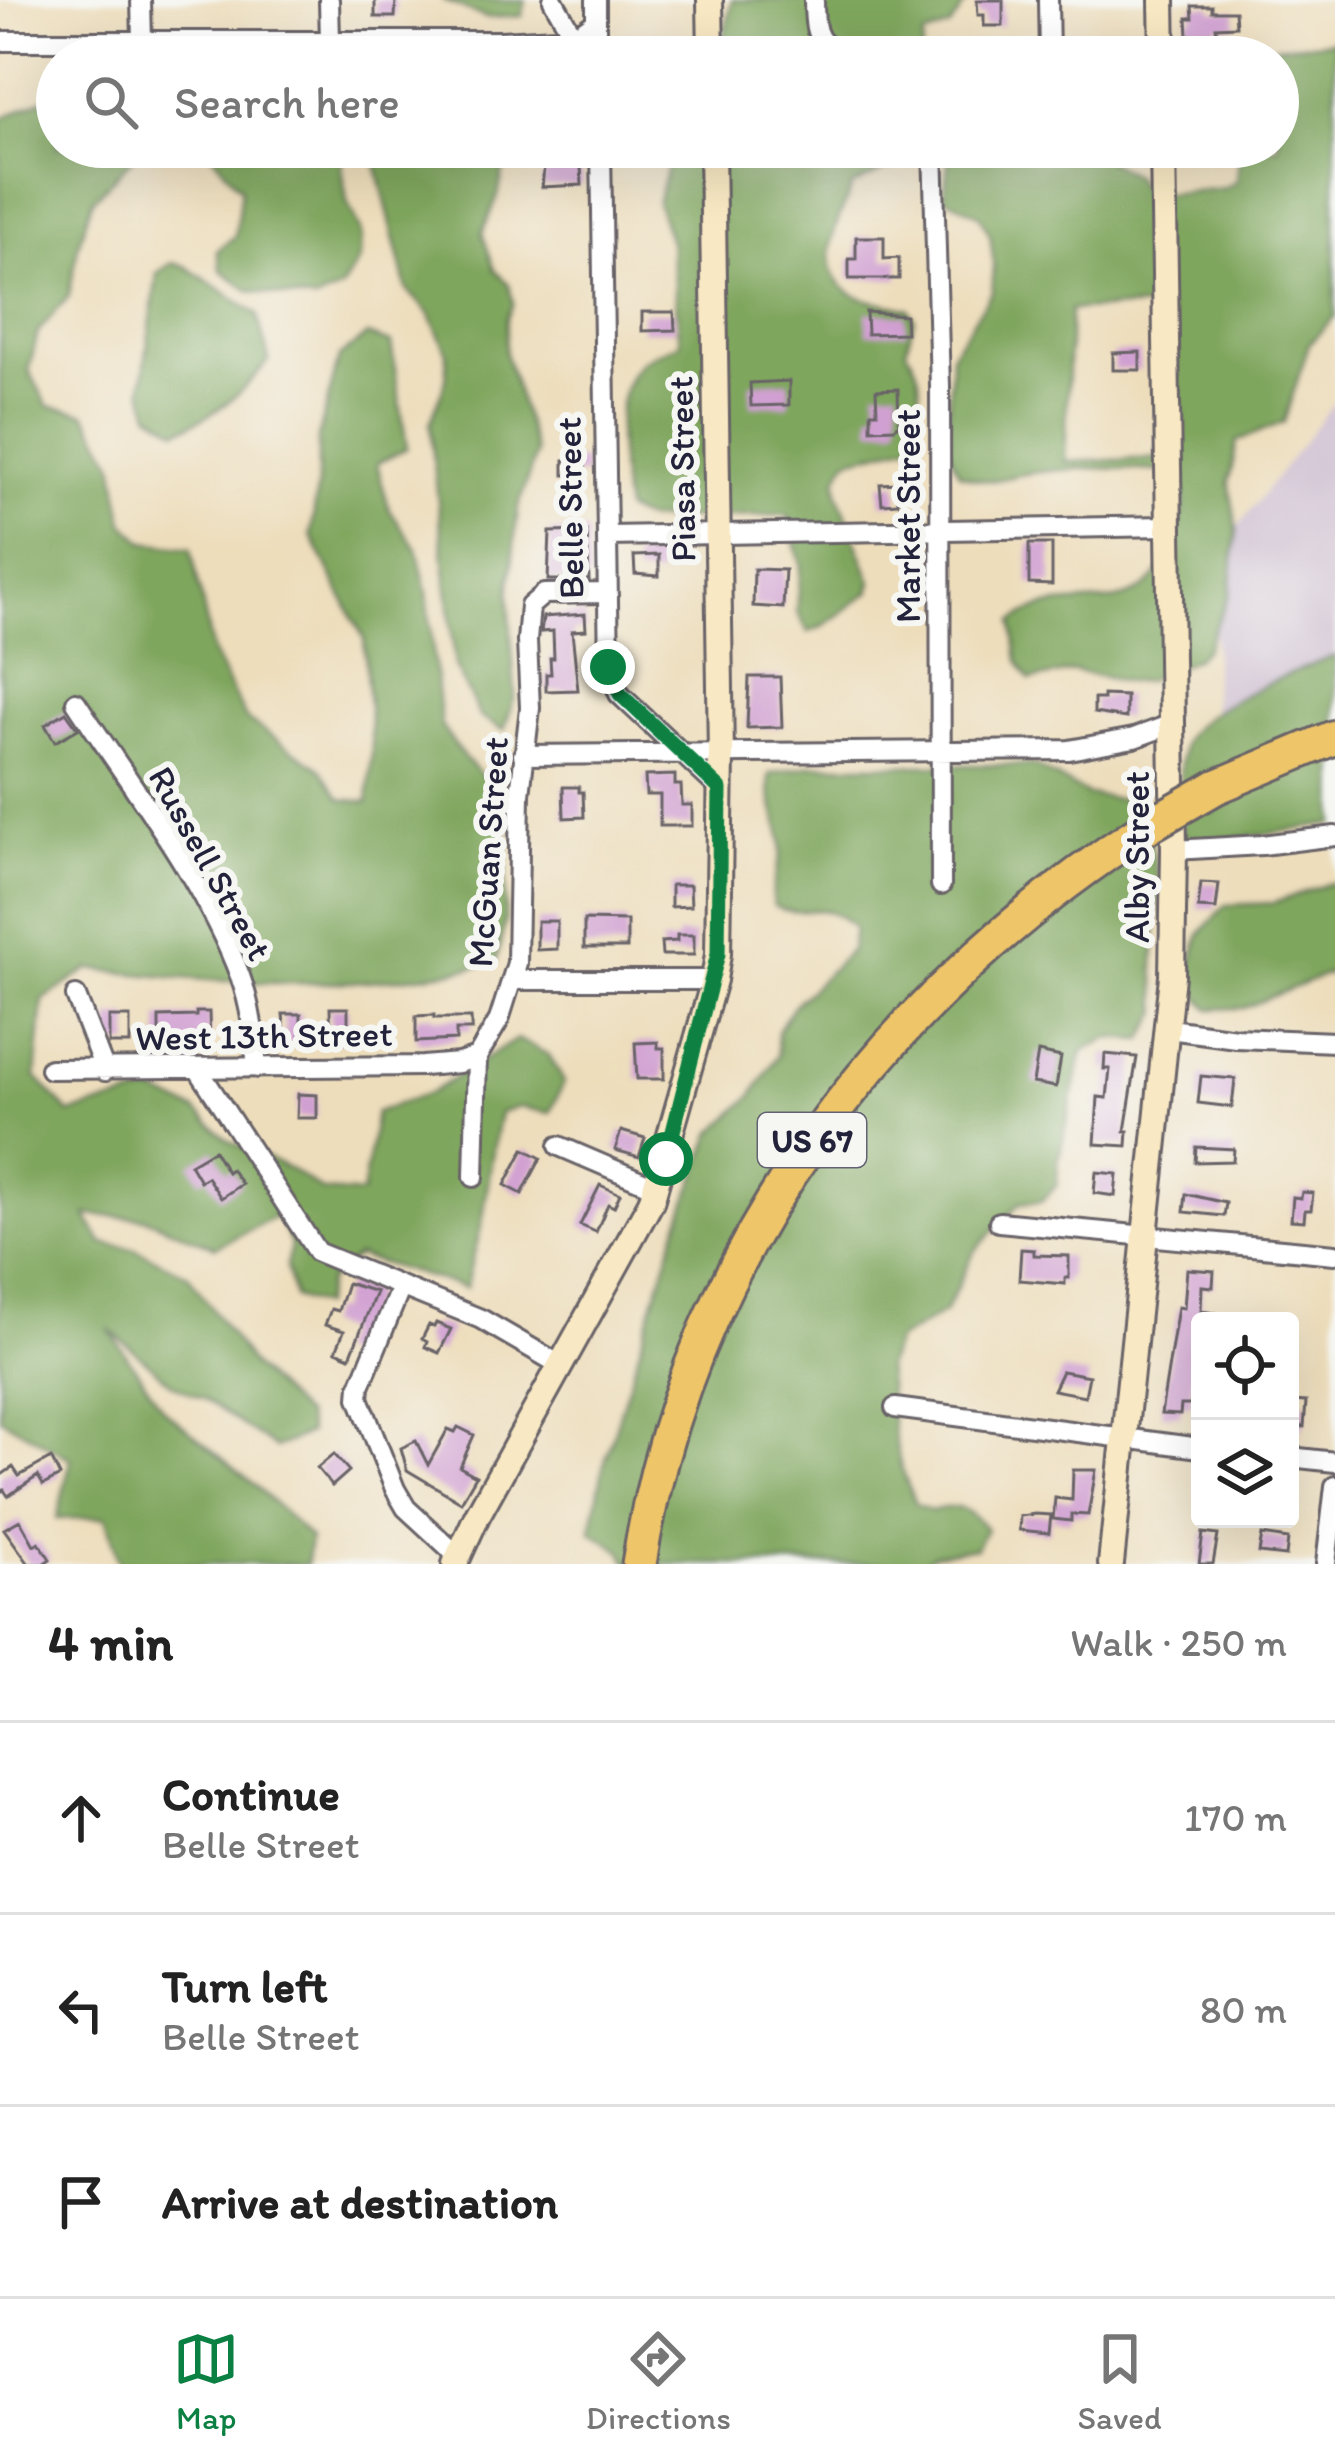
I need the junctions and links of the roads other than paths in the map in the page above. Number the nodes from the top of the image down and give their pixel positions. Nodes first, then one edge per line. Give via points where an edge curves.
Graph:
1 (142, 0) edge
2 (329, 0) edge
3 (553, 0) edge
4 (596, 0) edge
5 (710, 0) edge
6 (814, 0) edge
7 (1048, 0) edge
8 (1162, 0) edge
9 (596, 21) junction
10 (142, 36) edge
11 (330, 36) edge
12 (573, 36) edge
13 (575, 36) edge
14 (596, 36) edge
15 (711, 36) edge
16 (819, 36) edge
17 (1049, 36) edge
18 (1163, 36) edge
19 (0, 41) edge
20 (36, 41) edge
21 (601, 168) edge
22 (712, 168) edge
23 (933, 168) edge
24 (1163, 168) edge
25 (1168, 526) junction
26 (939, 528) junction
27 (718, 533) junction
28 (608, 536) junction
29 (607, 593) junction
30 (76, 702) dead end
31 (1172, 724) junction
32 (1335, 737) edge
33 (943, 753) junction
34 (523, 755) junction
35 (685, 756) junction
36 (721, 756) junction
37 (720, 789) junction
38 (1335, 836) edge
39 (1174, 850) junction
40 (941, 885) dead end
41 (513, 980) junction
42 (714, 980) junction
43 (76, 996) dead end
44 (1169, 1029) junction
45 (1335, 1042) edge
46 (477, 1057) junction
47 (257, 1068) junction
48 (50, 1069) dead end
49 (198, 1069) junction
50 (105, 1071) junction
51 (559, 1146) dead end
52 (473, 1177) dead end
53 (657, 1188) junction
54 (999, 1222) dead end
55 (1148, 1236) junction
56 (1335, 1254) edge
57 (400, 1287) junction
58 (562, 1366) junction
59 (896, 1408) dead end
60 (1125, 1440) junction
61 (1191, 1447) edge
62 (1299, 1458) edge
63 (1335, 1462) edge
64 (1335, 1486) edge
65 (457, 1560) edge
66 (639, 1564) edge
67 (1112, 1564) edge
68 (1326, 1564) edge

1 - 10 street
2 - 11 street
3 - 12 street
4 - 9 street
5 - 15 street
6 - 16 street
7 - 17 street
8 - 18 street
9 - 13 street
9 - 14 street
19 - 20 street
21 - 28 street, Belle Street
22 - 27 street, Piasa Street
23 - 26 street, Market Street
24 - 25 street, Alby Street
25 - 26 street
25 - 31 street, Alby Street
26 - 27 street
26 - 33 street, Market Street
27 - 28 street
27 - 36 street, Piasa Street
28 - 29 street, Belle Street
29 - 34 street, McGuan Street via 532,600
29 - 35 street, Belle Street via 612,681
30 - 47 street, Russell Street via 226,944 250,1007
31 - 33 street via 1094,748
31 - 39 street, Alby Street
32 - 66 highway, US 67, bridge via 1148,826 1053,891 894,1036 815,1135 756,1226 710,1319 664,1448
33 - 36 street
33 - 40 street, Market Street
34 - 35 street
34 - 41 street, McGuan Street
35 - 36 street
35 - 37 street, Belle Street
36 - 37 street, Piasa Street
37 - 42 street
38 - 39 street
39 - 44 street, Alby Street
41 - 42 street
41 - 46 street, McGuan Street
42 - 53 street
43 - 50 street
44 - 45 street
44 - 55 street, Alby Street
46 - 47 street, West 13th Street via 423,1066
46 - 52 street, McGuan Street
47 - 49 street, West 13th Street
48 - 50 street, West 13th Street
49 - 50 street, West 13th Street
49 - 57 street via 312,1246
51 - 53 street
53 - 58 street
54 - 55 street
55 - 56 street
55 - 60 street, Alby Street
57 - 58 street via 482,1319
57 - 65 street via 360,1386 362,1409 394,1489
58 - 65 street
59 - 60 street
60 - 61 street
60 - 67 street, Alby Street
62 - 63 street
64 - 68 street

